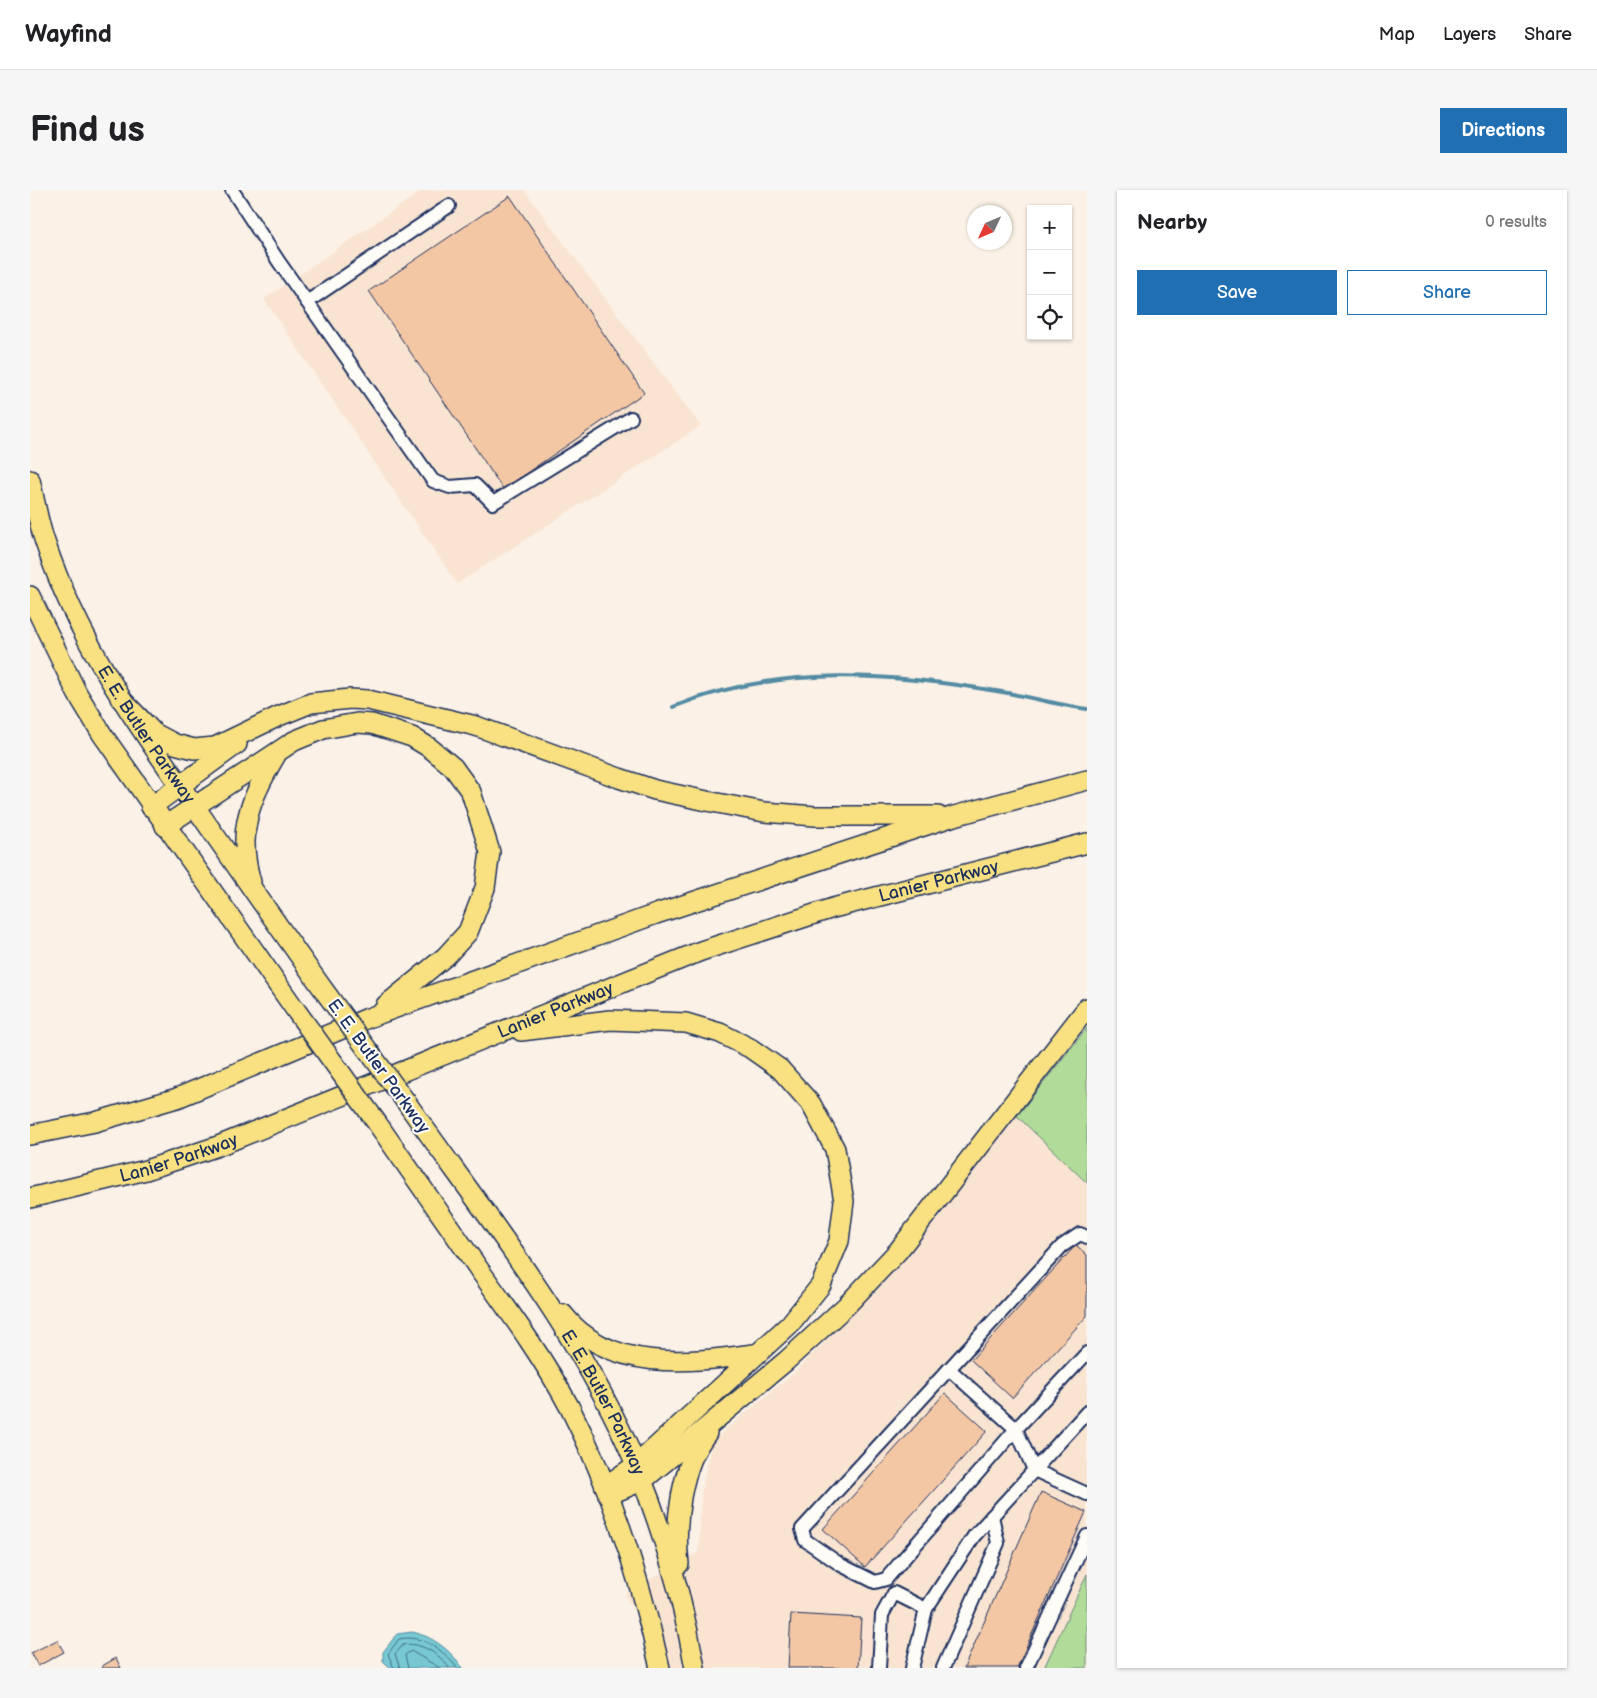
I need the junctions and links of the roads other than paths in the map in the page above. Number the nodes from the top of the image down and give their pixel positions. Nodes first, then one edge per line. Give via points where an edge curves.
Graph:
1 (232, 190) edge
2 (449, 206) dead end
3 (307, 302) junction
4 (631, 418) dead end
5 (30, 480) edge
6 (30, 596) edge
7 (120, 698) junction
8 (261, 724) junction
9 (277, 752) junction
10 (1087, 780) edge
11 (180, 787) junction
12 (194, 806) junction
13 (152, 807) junction
14 (954, 816) junction
15 (165, 826) junction
16 (1087, 843) edge
17 (255, 895) junction
18 (1087, 1008) edge
19 (368, 1018) junction
20 (495, 1035) junction
21 (30, 1135) edge
22 (30, 1198) edge
23 (1087, 1237) edge
24 (510, 1249) junction
25 (754, 1354) junction
26 (1086, 1357) edge
27 (949, 1369) junction
28 (1086, 1414) edge
29 (721, 1416) junction
30 (1016, 1429) junction
31 (1034, 1470) junction
32 (639, 1473) junction
33 (607, 1490) junction
34 (1087, 1494) edge
35 (992, 1516) junction
36 (1087, 1536) edge
37 (886, 1579) junction
38 (894, 1593) junction
39 (926, 1610) junction
40 (689, 1634) junction
41 (660, 1668) edge
42 (695, 1668) edge
43 (879, 1668) edge
44 (912, 1668) edge
45 (944, 1668) edge
46 (1026, 1668) edge

1 - 3 street
2 - 3 street
3 - 4 street via 433,481 450,487 475,485 493,503
5 - 7 highway, E. E. Butler Parkway via 45,543 62,586
6 - 13 highway, E. E. Butler Parkway via 77,693
7 - 8 highway via 154,732 175,744 194,749 215,747
7 - 11 highway, E. E. Butler Parkway
8 - 11 highway
8 - 14 highway via 312,703 368,700 476,726 637,784 717,803 764,812 815,816
9 - 12 highway
9 - 17 highway via 257,788 244,832 245,854
9 - 19 highway via 306,735 337,726 357,723 391,729 430,748 453,767 471,792 484,827 490,852 488,871 468,932 421,978
10 - 14 highway
11 - 12 highway, E. E. Butler Parkway
11 - 13 highway
12 - 15 highway
12 - 17 highway, E. E. Butler Parkway
13 - 15 highway, E. E. Butler Parkway
14 - 19 highway via 656,914
15 - 33 highway, E. E. Butler Parkway, bridge via 542,1360 569,1406
16 - 20 highway, Lanier Parkway via 833,908 700,951
17 - 24 highway, E. E. Butler Parkway, bridge
18 - 29 highway via 898,1251 846,1306
19 - 21 highway via 178,1098 95,1122
20 - 22 highway, Lanier Parkway via 218,1146 146,1170
20 - 25 highway via 610,1020 686,1023 720,1033 750,1048 780,1069 811,1104 835,1149 844,1202 839,1240 821,1285 790,1324
23 - 27 street via 1080,1234 1062,1246
24 - 25 highway via 572,1326 598,1344 626,1356 682,1362
24 - 32 highway, E. E. Butler Parkway via 580,1356
25 - 32 highway
26 - 30 street
27 - 30 street
27 - 37 street via 802,1529 805,1540 841,1565 875,1582
28 - 31 street
29 - 32 highway
29 - 40 highway via 702,1439 692,1461 679,1512 676,1545
30 - 31 street
30 - 37 street
31 - 34 street
31 - 35 street
32 - 33 highway
32 - 40 highway, E. E. Butler Parkway via 671,1566
33 - 41 highway, E. E. Butler Parkway via 646,1606
35 - 39 street via 974,1536
35 - 45 street via 998,1543
36 - 46 street
37 - 38 street
38 - 39 street
38 - 43 street via 882,1615
39 - 44 street
40 - 42 highway, E. E. Butler Parkway

